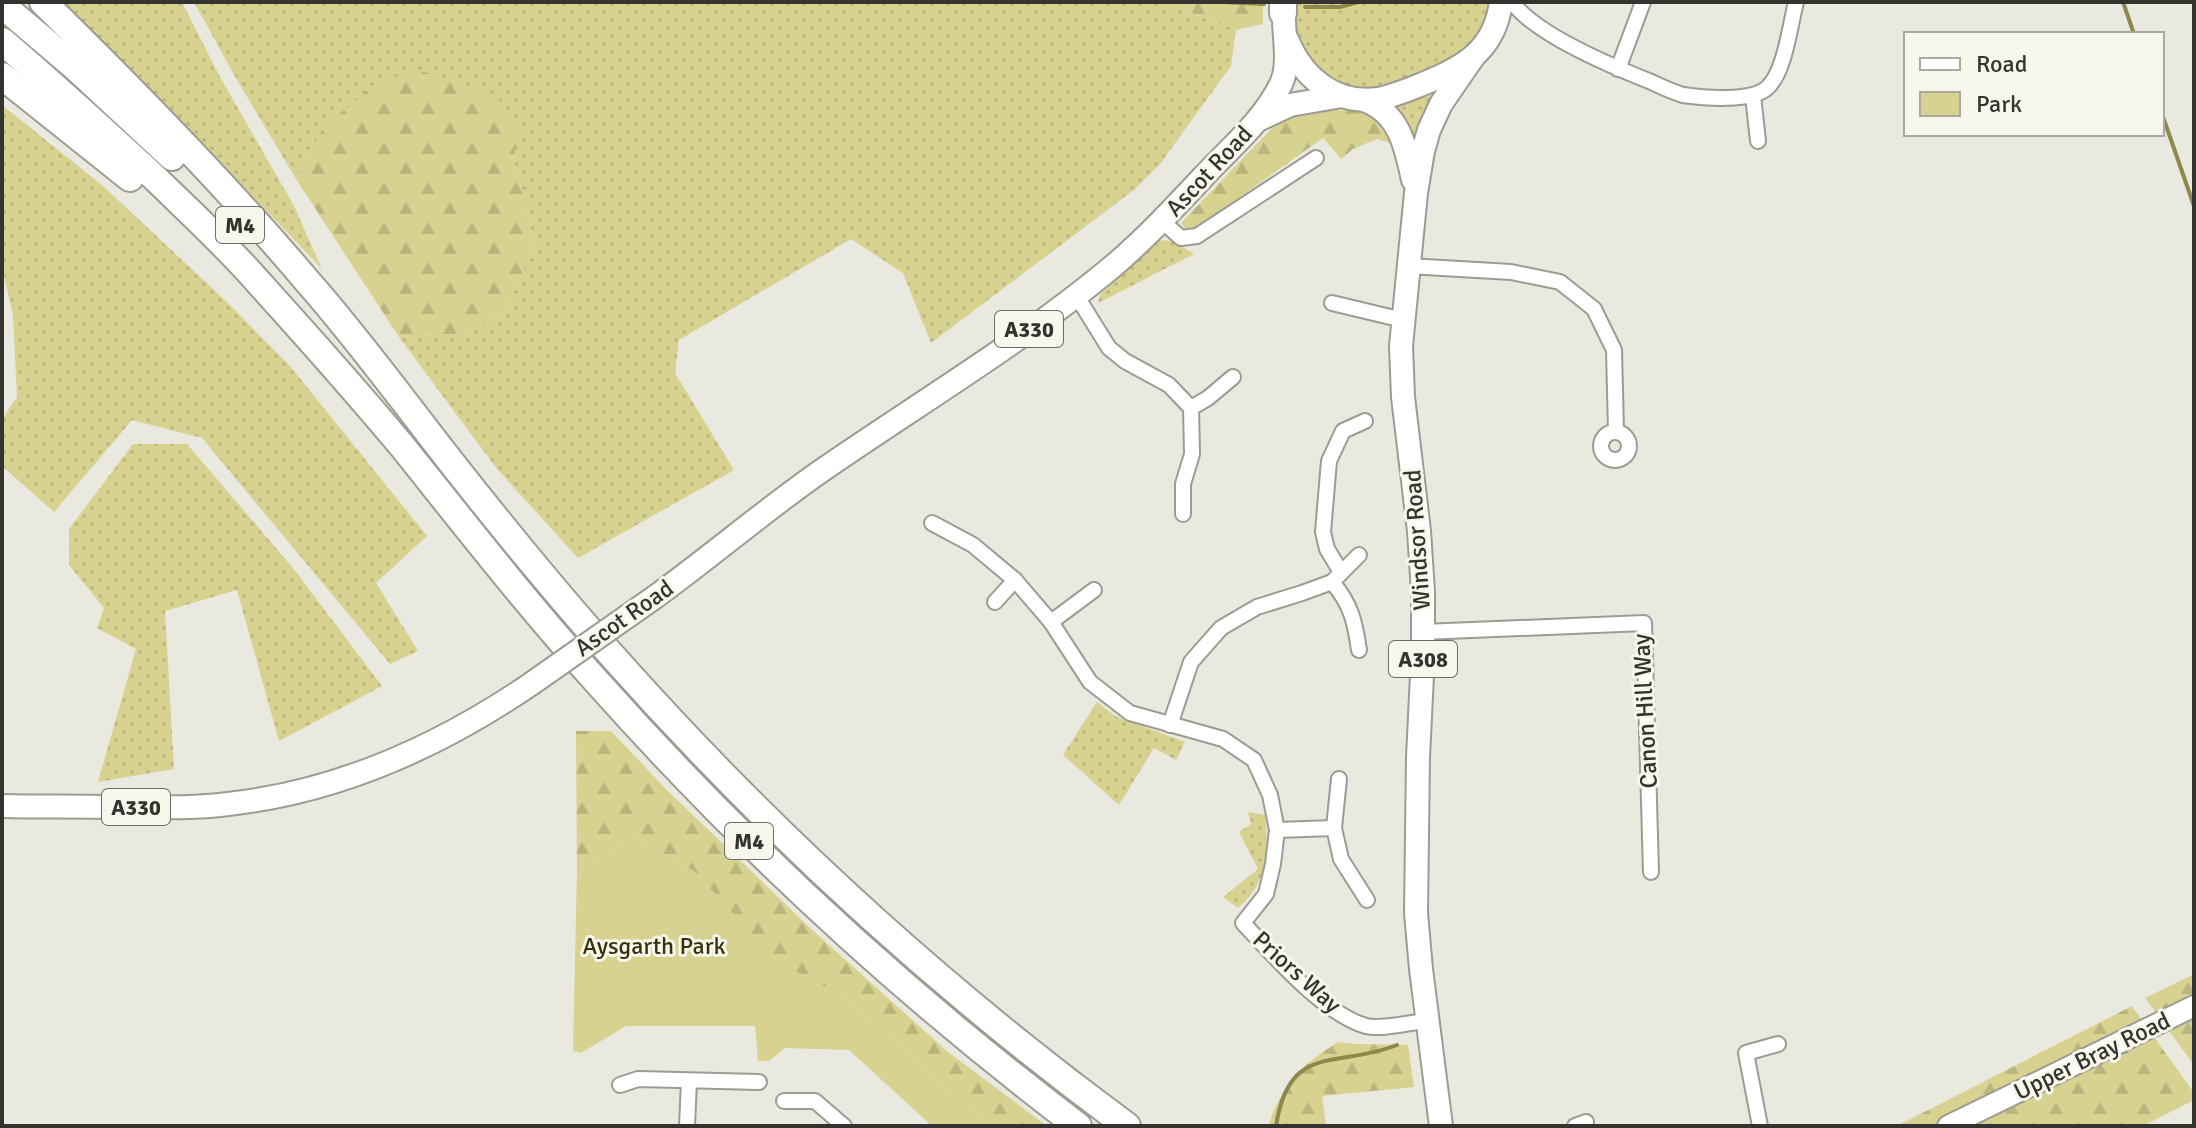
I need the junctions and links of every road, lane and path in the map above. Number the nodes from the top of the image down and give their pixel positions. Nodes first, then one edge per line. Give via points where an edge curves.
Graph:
1 (43, 2) edge
2 (1501, 2) edge
3 (1512, 2) edge
4 (1643, 2) edge
5 (1796, 2) edge
6 (2, 5) edge
7 (1284, 9) edge
8 (1524, 16) junction
9 (1490, 36) junction
10 (2, 41) edge
11 (1474, 56) junction
12 (1618, 69) junction
13 (2, 76) edge
14 (1753, 96) junction
15 (1353, 98) junction
16 (1256, 121) junction
17 (1758, 141) dead end
18 (1316, 158) dead end
19 (1416, 193) junction
20 (1162, 221) junction
21 (1408, 266) junction
22 (1076, 295) junction
23 (1332, 303) dead end
24 (1403, 320) junction
25 (294, 323) junction
26 (1233, 377) dead end
27 (1191, 408) junction
28 (1365, 421) dead end
29 (1616, 431) dead end
30 (455, 467) junction
31 (1183, 514) dead end
32 (932, 523) dead end
33 (1359, 555) dead end
34 (1336, 577) junction
35 (1015, 580) junction
36 (1094, 590) dead end
37 (995, 602) dead end
38 (1051, 622) junction
39 (1423, 632) junction
40 (1359, 650) dead end
41 (1170, 725) junction
42 (1339, 779) dead end
43 (2, 806) edge
44 (1334, 828) junction
45 (1277, 830) junction
46 (1651, 872) dead end
47 (1367, 900) dead end
48 (2194, 1006) edge
49 (1427, 1021) junction
50 (1778, 1044) dead end
51 (689, 1081) junction
52 (759, 1082) dead end
53 (620, 1085) dead end
54 (784, 1101) dead end
55 (687, 1126) edge
56 (844, 1126) edge
57 (1078, 1126) edge
58 (1127, 1126) edge
59 (1441, 1126) edge
60 (1760, 1126) edge
61 (1948, 1126) edge

1 - 30 highway, M4 via 198,159 300,272
2 - 9 main road
3 - 8 street
4 - 12 street
5 - 14 street via 1780,68 1766,89
6 - 30 highway, M4 via 193,177 287,275
7 - 15 main road, Windsor Road via 1290,47 1302,68 1318,84
7 - 16 main road, Ascot Road / A330 via 1284,74
8 - 9 street
8 - 12 street
9 - 11 main road, Windsor Road
10 - 25 highway, M4 via 192,215
11 - 15 main road, Ascot Road via 1399,93
11 - 19 main road, Windsor Road / A308 via 1434,118
12 - 14 street via 1681,94
13 - 25 highway, M4 via 123,172
14 - 17 street
15 - 16 main road, Ascot Road / A330 via 1290,105
15 - 19 main road, Windsor Road / A308 via 1378,106 1398,128
16 - 20 main road, Ascot Road / A330
18 - 20 street, Ascot Road via 1197,236 1181,238
19 - 21 main road, Windsor Road / A308
20 - 22 main road, Ascot Road / A330
21 - 24 main road, Windsor Road / A308
21 - 29 street via 1511,272 1560,282 1594,309 1614,350
22 - 27 street via 1109,348 1169,385
22 - 43 main road, Ascot Road / A330, bridge via 800,486 531,684 417,750 355,775 238,803 184,808
23 - 24 street
24 - 39 main road, Windsor Road / A308 via 1402,380 1421,551
25 - 57 highway, M4 via 597,682 707,800 864,950
26 - 27 street
27 - 31 street via 1192,454 1177,485
28 - 34 street via 1343,431 1321,480 1323,532
30 - 58 highway, M4 via 616,660 787,839 945,983
32 - 35 street, Priors Way via 949,524
33 - 34 street
34 - 40 street
34 - 41 street via 1257,607 1221,628 1191,662
35 - 37 street
35 - 38 street, Priors Way
36 - 38 street
38 - 41 street, Priors Way via 1090,682 1130,713
39 - 46 street, Canon Hill Way via 1644,623
39 - 49 main road, Windsor Road / A308 via 1416,913
41 - 45 street, Priors Way via 1223,739 1254,760 1270,795
42 - 44 street
44 - 45 street
44 - 47 street via 1341,859
45 - 49 street, Priors Way via 1266,894 1243,923 1333,1010 1367,1027
48 - 61 main road, Upper Bray Road
49 - 59 main road, Windsor Road / A308
50 - 60 street via 1746,1053
51 - 52 street
51 - 53 street via 638,1079
51 - 55 street
54 - 56 street via 815,1101

